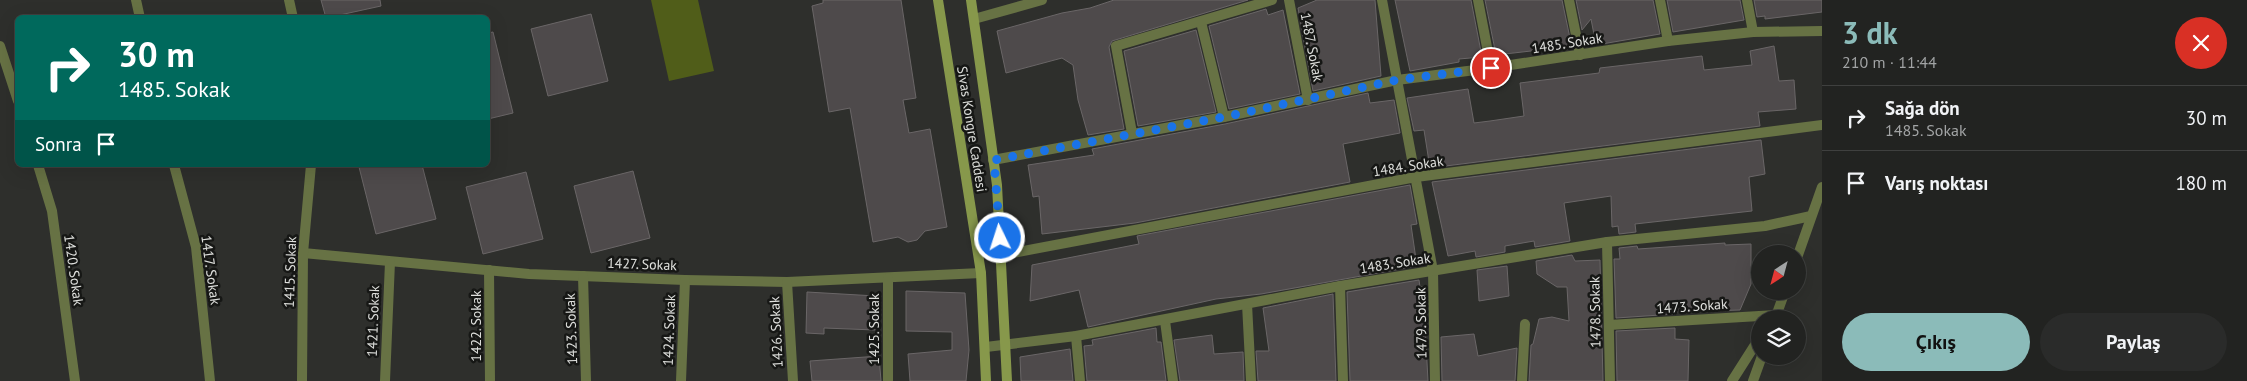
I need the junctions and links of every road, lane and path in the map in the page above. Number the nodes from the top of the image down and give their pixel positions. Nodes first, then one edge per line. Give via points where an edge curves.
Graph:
1 (136, 0) edge
2 (289, 0) edge
3 (938, 0) edge
4 (972, 0) edge
5 (1042, 0) edge
6 (1272, 0) edge
7 (1288, 0) edge
8 (1382, 0) edge
9 (1478, 0) edge
10 (1569, 0) edge
11 (1660, 0) edge
12 (1748, 0) edge
13 (139, 15) edge
14 (292, 15) edge
15 (974, 19) junction
16 (1201, 22) junction
17 (1822, 31) edge
18 (1753, 32) junction
19 (1668, 41) junction
20 (0, 46) edge
21 (1580, 55) junction
22 (1491, 68) junction
23 (1397, 80) junction
24 (15, 92) edge
25 (1308, 100) junction
26 (1224, 117) junction
27 (1822, 125) edge
28 (1132, 133) junction
29 (994, 160) junction
30 (39, 167) edge
31 (175, 167) edge
32 (311, 167) edge
33 (1416, 177) junction
34 (1822, 188) edge
35 (1811, 216) junction
36 (1607, 242) junction
37 (1801, 245) edge
38 (303, 253) junction
39 (1002, 255) junction
40 (390, 262) junction
41 (489, 270) junction
42 (1433, 271) junction
43 (981, 274) junction
44 (583, 276) junction
45 (888, 278) junction
46 (685, 280) junction
47 (787, 282) junction
48 (1340, 286) junction
49 (1247, 304) junction
50 (1751, 319) edge
51 (1165, 320) junction
52 (1525, 324) dead end
53 (1609, 325) junction
54 (1076, 336) junction
55 (1006, 346) junction
56 (986, 347) junction
57 (1751, 352) edge
58 (1759, 365) edge
59 (76, 381) edge
60 (210, 381) edge
61 (302, 381) edge
62 (384, 381) edge
63 (490, 381) edge
64 (586, 381) edge
65 (681, 381) edge
66 (793, 381) edge
67 (888, 381) edge
68 (986, 381) edge
69 (1007, 381) edge
70 (1080, 381) edge
71 (1173, 381) edge
72 (1251, 381) edge
73 (1343, 381) edge
74 (1435, 381) edge
75 (1522, 381) edge
76 (1610, 381) edge
77 (1732, 381) edge
78 (1753, 381) edge

1 - 13 street
2 - 14 street
3 - 43 main road, Sivas Kongre Caddesi
4 - 15 main road, Sivas Kongre Caddesi
5 - 15 street
6 - 16 street
7 - 25 street, 1487. Sokak
8 - 23 street, 1479. Sokak
9 - 22 street
10 - 21 street
11 - 19 street
12 - 18 street
15 - 29 main road, Sivas Kongre Caddesi
16 - 26 street
16 - 28 street via 1116,46
17 - 18 street, 1485. Sokak
18 - 19 street, 1485. Sokak
19 - 21 street, 1485. Sokak
20 - 24 street
21 - 22 street, 1485. Sokak
22 - 23 street, 1485. Sokak
23 - 25 street, 1485. Sokak
23 - 33 street, 1479. Sokak
25 - 26 street, 1485. Sokak
26 - 28 street, 1485. Sokak
27 - 33 street, 1484. Sokak
28 - 29 street, 1485. Sokak
29 - 39 main road, Sivas Kongre Caddesi
30 - 59 street, 1420. Sokak via 52,211
31 - 60 street, 1417. Sokak via 196,247
32 - 38 street, 1415. Sokak
33 - 39 street, 1484. Sokak
33 - 42 street, 1479. Sokak
34 - 35 street
35 - 36 street, 1483. Sokak via 1765,226
35 - 37 street
36 - 42 street, 1483. Sokak
36 - 53 street, 1478. Sokak
38 - 40 street, 1427. Sokak
38 - 61 street, 1415. Sokak
39 - 55 main road, Sivas Kongre Caddesi
40 - 41 street, 1427. Sokak
40 - 62 street, 1421. Sokak
41 - 44 street, 1427. Sokak
41 - 63 street, 1422. Sokak
42 - 48 street, 1483. Sokak
42 - 74 street, 1479. Sokak
43 - 45 street, 1427. Sokak
43 - 56 main road, Sivas Kongre Caddesi
44 - 46 street, 1427. Sokak
44 - 64 street, 1423. Sokak
45 - 47 street, 1427. Sokak
45 - 67 street, 1425. Sokak
46 - 47 street, 1427. Sokak
46 - 65 street, 1424. Sokak
47 - 66 street, 1426. Sokak
48 - 49 street, 1483. Sokak
48 - 73 street
49 - 51 street, 1483. Sokak
49 - 72 street
50 - 53 street, 1473. Sokak
51 - 54 street, 1483. Sokak
51 - 71 street
52 - 75 street
53 - 76 street, 1478. Sokak
54 - 55 street, 1483. Sokak
54 - 70 street
55 - 56 street, 1483. Sokak
55 - 69 main road, Sivas Kongre Caddesi
56 - 68 main road, Sivas Kongre Caddesi
57 - 77 street
58 - 78 street

